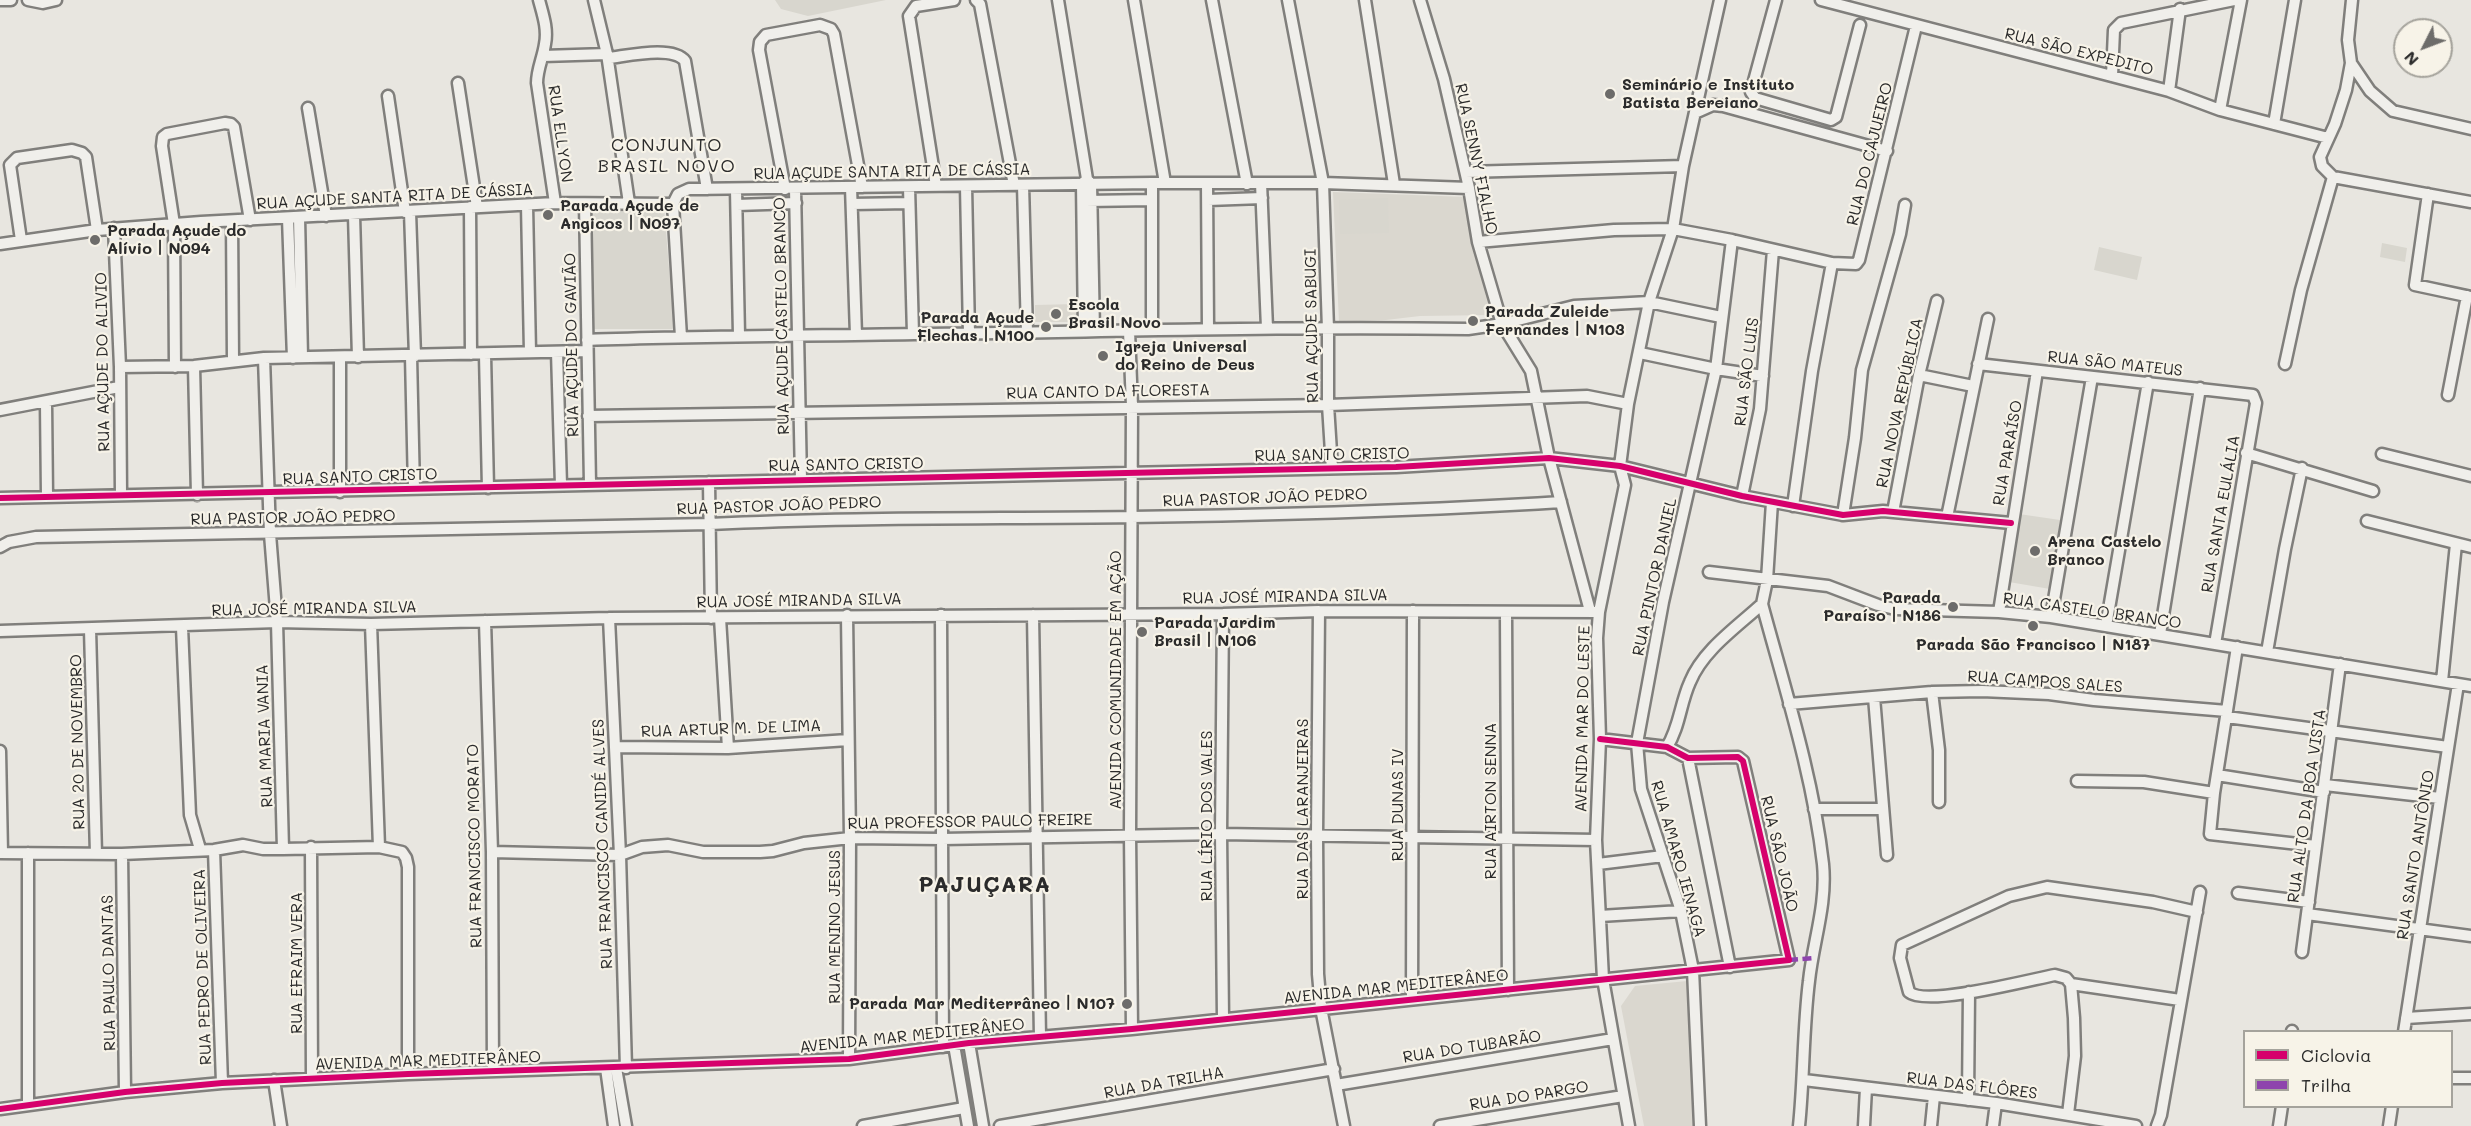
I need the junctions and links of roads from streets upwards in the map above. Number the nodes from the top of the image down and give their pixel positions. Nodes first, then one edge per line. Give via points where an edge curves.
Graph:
1 (0, 0) edge
2 (11, 0) edge
3 (28, 0) edge
4 (56, 0) edge
5 (539, 0) edge
6 (594, 0) edge
7 (954, 0) edge
8 (1058, 0) edge
9 (1134, 0) edge
10 (1212, 0) edge
11 (1288, 0) edge
12 (1365, 0) edge
13 (1420, 0) edge
14 (1720, 0) edge
15 (1776, 0) edge
16 (1821, 0) edge
17 (2234, 0) edge
18 (2241, 0) edge
19 (2295, 0) edge
20 (2352, 0) edge
21 (978, 2) edge
22 (2180, 9) junction
23 (1860, 25) dead end
24 (1916, 26) junction
25 (543, 56) junction
26 (607, 56) junction
27 (2351, 63) junction
28 (2112, 76) junction
29 (458, 83) dead end
30 (2169, 91) junction
31 (388, 96) dead end
32 (308, 108) dead end
33 (2220, 110) junction
34 (1695, 113) junction
35 (2274, 124) junction
36 (2471, 129) edge
37 (2328, 138) junction
38 (1887, 151) junction
39 (1683, 166) junction
40 (1466, 172) junction
41 (2333, 177) junction
42 (1087, 183) junction
43 (1152, 183) junction
44 (1165, 183) junction
45 (1261, 183) junction
46 (1323, 183) junction
47 (1207, 184) junction
48 (1247, 184) junction
49 (1394, 184) junction
50 (1018, 185) junction
51 (936, 186) junction
52 (966, 186) junction
53 (856, 187) junction
54 (909, 187) junction
55 (1469, 188) junction
56 (707, 189) junction
57 (790, 189) junction
58 (736, 190) junction
59 (2428, 194) junction
60 (1262, 198) junction
61 (1152, 200) junction
62 (1208, 200) junction
63 (1087, 201) junction
64 (796, 202) junction
65 (2471, 202) edge
66 (555, 203) junction
67 (629, 203) junction
68 (909, 203) junction
69 (585, 204) junction
70 (673, 204) junction
71 (852, 204) junction
72 (527, 205) junction
73 (737, 205) junction
74 (1905, 205) dead end
75 (474, 207) junction
76 (408, 212) junction
77 (354, 215) junction
78 (326, 216) junction
79 (293, 217) junction
80 (250, 220) junction
81 (232, 221) junction
82 (174, 224) junction
83 (114, 228) junction
84 (1673, 229) junction
85 (97, 230) junction
86 (21, 240) junction
87 (1732, 240) junction
88 (1478, 242) junction
89 (0, 244) edge
90 (1773, 250) junction
91 (1832, 262) junction
92 (2469, 297) edge
93 (1937, 301) dead end
94 (1649, 302) junction
95 (1721, 317) junction
96 (1988, 319) dead end
97 (1502, 324) junction
98 (1208, 328) junction
99 (1267, 328) junction
100 (1328, 329) junction
101 (1089, 330) junction
102 (1152, 330) junction
103 (1129, 331) junction
104 (1028, 332) junction
105 (969, 333) junction
106 (913, 334) junction
107 (739, 335) junction
108 (797, 335) junction
109 (856, 335) junction
110 (681, 337) junction
111 (587, 346) junction
112 (531, 352) junction
113 (557, 352) junction
114 (1640, 353) junction
115 (471, 354) junction
116 (485, 355) junction
117 (413, 356) junction
118 (298, 357) junction
119 (358, 357) junction
120 (264, 358) junction
121 (340, 358) junction
122 (233, 361) junction
123 (1978, 364) junction
124 (2285, 364) dead end
125 (194, 366) junction
126 (175, 367) junction
127 (120, 368) junction
128 (1716, 369) junction
129 (2037, 371) junction
130 (1919, 375) junction
131 (1763, 376) junction
132 (2092, 377) junction
133 (2148, 382) junction
134 (1973, 386) junction
135 (119, 387) junction
136 (2200, 388) junction
137 (2248, 393) joint
138 (2448, 395) dead end
139 (1537, 398) junction
140 (46, 403) junction
141 (1628, 404) junction
142 (1328, 405) junction
143 (1132, 406) junction
144 (0, 410) edge
145 (799, 412) junction
146 (588, 416) junction
147 (2246, 453) junction
148 (2382, 454) dead end
149 (1549, 458) junction
150 (1620, 466) junction
151 (1332, 468) junction
152 (2302, 468) junction
153 (1131, 473) junction
154 (2471, 476) edge
155 (801, 479) junction
156 (709, 482) junction
157 (590, 484) junction
158 (1690, 484) junction
159 (561, 485) junction
160 (488, 488) junction
161 (414, 489) junction
162 (2373, 491) dead end
163 (340, 492) junction
164 (269, 494) junction
165 (121, 495) junction
166 (197, 495) junction
167 (1742, 496) junction
168 (47, 497) junction
169 (0, 498) edge
170 (1561, 502) junction
171 (1772, 502) junction
172 (1793, 506) junction
173 (1893, 512) junction
174 (1843, 515) junction
175 (1132, 517) junction
176 (1947, 517) junction
177 (2367, 521) dead end
178 (2011, 523) junction
179 (710, 524) junction
180 (270, 534) junction
181 (2456, 544) junction
182 (0, 547) edge
183 (2471, 547) edge
184 (1709, 572) dead end
185 (1767, 580) junction
186 (1762, 604) junction
187 (1319, 611) junction
188 (1413, 611) junction
189 (1595, 611) junction
190 (1999, 612) junction
191 (1132, 613) junction
192 (1506, 613) junction
193 (1223, 614) junction
194 (847, 615) junction
195 (941, 615) junction
196 (1033, 615) junction
197 (2051, 617) junction
198 (609, 618) junction
199 (716, 618) junction
200 (485, 621) junction
201 (277, 622) junction
202 (371, 624) junction
203 (2106, 626) junction
204 (182, 627) junction
205 (90, 629) junction
206 (0, 631) edge
207 (2160, 634) junction
208 (2215, 644) junction
209 (2237, 647) junction
210 (2267, 652) junction
211 (2340, 664) junction
212 (2442, 681) junction
213 (2458, 684) junction
214 (2471, 686) edge
215 (1932, 692) junction
216 (1874, 697) junction
217 (1789, 705) junction
218 (2227, 714) junction
219 (2331, 732) junction
220 (1600, 739) junction
221 (848, 740) junction
222 (1637, 743) junction
223 (615, 747) junction
224 (1667, 747) junction
225 (2448, 747) junction
226 (728, 748) junction
227 (0, 751) edge
228 (1688, 758) junction
229 (2217, 775) junction
230 (2077, 781) dead end
231 (2325, 788) junction
232 (2214, 793) junction
233 (2440, 798) junction
234 (1939, 802) dead end
235 (1883, 808) junction
236 (1814, 809) junction
237 (1221, 834) junction
238 (1130, 835) junction
239 (1317, 835) junction
240 (1413, 835) junction
241 (1035, 836) junction
242 (1505, 837) junction
243 (850, 838) junction
244 (942, 839) junction
245 (1596, 840) junction
246 (2316, 846) junction
247 (311, 847) junction
248 (379, 847) junction
249 (200, 849) junction
250 (283, 849) junction
251 (214, 850) junction
252 (492, 852) junction
253 (1, 853) edge
254 (28, 854) junction
255 (96, 854) junction
256 (122, 854) junction
257 (620, 855) junction
258 (1887, 855) dead end
259 (1663, 856) junction
260 (1598, 864) junction
261 (2200, 892) dead end
262 (2238, 893) dead end
263 (2309, 902) junction
264 (1681, 911) junction
265 (2197, 912) junction
266 (2307, 914) junction
267 (1600, 916) junction
268 (2419, 931) junction
269 (2471, 936) edge
270 (2302, 952) dead end
271 (1789, 960) joint
272 (1730, 967) junction
273 (1693, 970) junction
274 (1603, 979) junction
275 (2071, 984) junction
276 (1508, 990) junction
277 (1970, 993) junction
278 (1412, 999) junction
279 (2180, 1000) junction
280 (1321, 1008) junction
281 (2471, 1014) edge
282 (1223, 1018) junction
283 (2406, 1018) junction
284 (1132, 1029) junction
285 (2404, 1030) edge
286 (1040, 1037) junction
287 (1613, 1039) junction
288 (969, 1043) junction
289 (949, 1046) junction
290 (849, 1059) junction
291 (616, 1068) junction
292 (1334, 1069) junction
293 (493, 1071) junction
294 (408, 1074) junction
295 (2471, 1077) edge
296 (312, 1078) junction
297 (2453, 1078) edge
298 (274, 1080) junction
299 (1804, 1080) junction
300 (222, 1083) junction
301 (1336, 1085) junction
302 (1866, 1088) junction
303 (125, 1092) junction
304 (1623, 1096) junction
305 (1934, 1096) junction
306 (1968, 1100) junction
307 (1996, 1104) junction
308 (28, 1105) junction
309 (964, 1108) junction
310 (2282, 1108) edge
311 (2392, 1108) edge
312 (0, 1109) edge
313 (2070, 1118) edge
314 (281, 1126) edge
315 (614, 1126) edge
316 (627, 1126) edge
317 (863, 1126) edge
318 (968, 1126) edge
319 (983, 1126) edge
320 (1000, 1126) edge
321 (1344, 1126) edge
322 (1440, 1126) edge
323 (1629, 1126) edge
324 (1700, 1126) edge
325 (1799, 1126) edge
326 (1864, 1126) edge
327 (1931, 1126) edge
328 (1993, 1126) edge
329 (2136, 1126) edge
330 (2157, 1126) edge
331 (2279, 1126) edge
332 (2389, 1126) edge

1 - 2 street
3 - 4 street
5 - 25 street, RUA ELLYON via 546,33
6 - 26 street
7 - 51 street via 916,6 909,16
8 - 42 street
9 - 44 street
10 - 48 street
11 - 46 street, RUA AÇUDE SABUGI
12 - 49 street
13 - 40 street, RUA SENNY FIALHO
14 - 34 street, AVENIDA MAR DO LESTE
15 - 23 street via 1751,92 1755,98 1831,120 1836,117
16 - 24 street, RUA SÃO EXPEDITO
17 - 22 street
18 - 33 street
19 - 35 street
20 - 27 street via 2348,40
21 - 50 street
22 - 28 street via 2121,23 2114,30
22 - 30 street
24 - 28 street, RUA SÃO EXPEDITO
24 - 38 street, RUA DO CAJUEIRO
25 - 26 street
25 - 66 street, RUA ELLYON via 537,83
26 - 56 street via 667,52 685,61
26 - 67 street
27 - 36 street via 2375,96 2393,111
27 - 37 street via 2341,107
28 - 30 street, RUA SÃO EXPEDITO
29 - 75 street
30 - 33 street, RUA SÃO EXPEDITO
31 - 76 street
32 - 78 street
33 - 35 street, RUA SÃO EXPEDITO
34 - 38 street via 1713,105 1723,106
34 - 39 street, AVENIDA MAR DO LESTE
35 - 37 street, RUA SÃO EXPEDITO
37 - 41 street via 2320,157 2322,166
38 - 91 street, RUA DO CAJUEIRO via 1859,260 1851,265
39 - 40 street
39 - 84 street, AVENIDA MAR DO LESTE
40 - 55 street, RUA SENNY FIALHO
41 - 59 street
41 - 124 street
42 - 43 street, RUA AÇUDE SANTA RITA DE CÁSSIA
42 - 50 street, RUA AÇUDE SANTA RITA DE CÁSSIA
42 - 63 street
43 - 44 street, RUA AÇUDE SANTA RITA DE CÁSSIA
43 - 61 street
44 - 47 street, RUA AÇUDE SANTA RITA DE CÁSSIA
45 - 46 street, RUA AÇUDE SANTA RITA DE CÁSSIA
45 - 48 street, RUA AÇUDE SANTA RITA DE CÁSSIA
45 - 60 street
46 - 49 street, RUA AÇUDE SANTA RITA DE CÁSSIA
46 - 100 street, RUA AÇUDE SABUGI
47 - 48 street, RUA AÇUDE SANTA RITA DE CÁSSIA
47 - 62 street
49 - 55 street, RUA AÇUDE SANTA RITA DE CÁSSIA
50 - 52 street, RUA AÇUDE SANTA RITA DE CÁSSIA
50 - 104 street
51 - 52 street, RUA AÇUDE SANTA RITA DE CÁSSIA
51 - 54 street, RUA AÇUDE SANTA RITA DE CÁSSIA
52 - 105 street
53 - 54 street, RUA AÇUDE SANTA RITA DE CÁSSIA
53 - 57 street, RUA AÇUDE SANTA RITA DE CÁSSIA
53 - 57 street, RUA AÇUDE CASTELO BRANCO via 834,34 820,25 766,35 759,42
53 - 71 street
54 - 68 street
55 - 88 street, RUA SENNY FIALHO
56 - 58 street, RUA AÇUDE SANTA RITA DE CÁSSIA
56 - 70 street, RUA AÇUDE SANTA RITA DE CÁSSIA via 682,191
57 - 58 street, RUA AÇUDE SANTA RITA DE CÁSSIA
57 - 64 street, RUA AÇUDE CASTELO BRANCO
58 - 73 street
59 - 65 street
59 - 92 street via 2415,285
60 - 62 street
60 - 99 street
61 - 63 street
61 - 102 street
62 - 98 street
63 - 101 street
64 - 73 street
64 - 108 street, RUA AÇUDE CASTELO BRANCO
66 - 69 street, RUA AÇUDE SANTA RITA DE CÁSSIA
66 - 72 street, RUA AÇUDE SANTA RITA DE CÁSSIA
67 - 69 street, RUA AÇUDE SANTA RITA DE CÁSSIA
67 - 70 street, RUA AÇUDE SANTA RITA DE CÁSSIA
68 - 71 street
68 - 106 street
69 - 111 street, RUA AÇUDE DO GAVIÃO
70 - 110 street
71 - 109 street
72 - 75 street, RUA AÇUDE SANTA RITA DE CÁSSIA
72 - 112 street
73 - 107 street
74 - 174 street via 1862,370
75 - 76 street, RUA AÇUDE SANTA RITA DE CÁSSIA
75 - 115 street
76 - 77 street, RUA AÇUDE SANTA RITA DE CÁSSIA
76 - 117 street
77 - 78 street, RUA AÇUDE SANTA RITA DE CÁSSIA
77 - 119 street
78 - 79 street, RUA AÇUDE SANTA RITA DE CÁSSIA
79 - 80 street, RUA AÇUDE SANTA RITA DE CÁSSIA
79 - 118 street
80 - 81 street, RUA AÇUDE SANTA RITA DE CÁSSIA
80 - 82 street via 236,132 231,124 225,123 163,137
81 - 82 street, RUA AÇUDE SANTA RITA DE CÁSSIA
81 - 122 street
82 - 83 street, RUA AÇUDE SANTA RITA DE CÁSSIA
82 - 126 street
83 - 85 street, RUA AÇUDE SANTA RITA DE CÁSSIA
83 - 127 street, RUA AÇUDE DO ALIVIO
84 - 87 street
84 - 88 street
84 - 94 street, AVENIDA MAR DO LESTE
85 - 86 street, RUA AÇUDE SANTA RITA DE CÁSSIA
85 - 86 street via 86,157 72,150 17,158 10,165
86 - 89 street, RUA AÇUDE SANTA RITA DE CÁSSIA
87 - 90 street
87 - 95 street, RUA PINTOR DANIEL
88 - 97 street, RUA SENNY FIALHO
90 - 91 street
90 - 131 street, RUA SÃO LUIS
91 - 172 street
92 - 138 street
93 - 130 street, RUA NOVA REPÚBLICA
94 - 95 street
94 - 97 street via 1574,306
94 - 114 street, AVENIDA MAR DO LESTE
95 - 128 street, RUA PINTOR DANIEL
96 - 123 street
97 - 100 street via 1468,329
97 - 139 street, RUA SENNY FIALHO via 1531,371
98 - 99 street
98 - 102 street
99 - 100 street
100 - 142 street, RUA AÇUDE SABUGI
101 - 103 street
101 - 104 street
102 - 103 street
103 - 143 street, AVENIDA COMUNIDADE EM AÇÃO
104 - 105 street
105 - 106 street
106 - 109 street
107 - 108 street
107 - 110 street
108 - 109 street
108 - 145 street, RUA AÇUDE CASTELO BRANCO
110 - 111 street
111 - 113 street
111 - 146 street, RUA AÇUDE DO GAVIÃO
112 - 113 street
112 - 116 street
113 - 159 street
114 - 128 street
114 - 141 street, AVENIDA MAR DO LESTE
115 - 116 street
115 - 117 street
116 - 160 street
117 - 119 street
117 - 161 street
118 - 120 street
118 - 121 street
119 - 121 street
120 - 122 street
120 - 164 street, RUA MARIA VANIA
121 - 163 street
122 - 125 street
123 - 129 street, RUA SÃO MATEUS
123 - 134 street
125 - 126 street
125 - 166 street
126 - 127 street
127 - 135 street, RUA AÇUDE DO ALIVIO
128 - 131 street
128 - 158 street, RUA PINTOR DANIEL
129 - 132 street, RUA SÃO MATEUS
129 - 178 street, RUA PARAÍSO
130 - 134 street
130 - 173 street, RUA NOVA REPÚBLICA
131 - 167 street, RUA SÃO LUIS
132 - 133 street, RUA SÃO MATEUS
132 - 197 street
133 - 136 street, RUA SÃO MATEUS
133 - 203 street
134 - 176 street
135 - 140 street
135 - 165 street, RUA AÇUDE DO ALIVIO
136 - 137 street, RUA SÃO MATEUS
136 - 207 street
137 - 147 street, RUA SANTA EULÁLIA via 2256,403
139 - 141 street, RUA CANTO DA FLORESTA via 1587,396
139 - 142 street, RUA CANTO DA FLORESTA
139 - 149 street, RUA SENNY FIALHO
140 - 144 street
140 - 168 street
141 - 150 street, AVENIDA MAR DO LESTE
142 - 143 street, RUA CANTO DA FLORESTA
142 - 151 street, RUA AÇUDE SABUGI
143 - 145 street, RUA CANTO DA FLORESTA
143 - 153 street, AVENIDA COMUNIDADE EM AÇÃO
145 - 146 street, RUA CANTO DA FLORESTA
145 - 155 street, RUA AÇUDE CASTELO BRANCO
146 - 157 street, RUA AÇUDE DO GAVIÃO
147 - 152 street
147 - 208 street, RUA SANTA EULÁLIA
148 - 154 street
149 - 150 street, RUA SANTO CRISTO
149 - 151 street, RUA SANTO CRISTO via 1464,465
149 - 170 street, RUA SENNY FIALHO
150 - 158 street, RUA SANTO CRISTO
150 - 189 street, AVENIDA MAR DO LESTE via 1624,485
151 - 153 street, RUA SANTO CRISTO
152 - 162 street
152 - 210 street
153 - 155 street, RUA SANTO CRISTO
153 - 175 street, AVENIDA COMUNIDADE EM AÇÃO
155 - 156 street, RUA SANTO CRISTO
156 - 157 street, RUA SANTO CRISTO
156 - 179 street
157 - 159 street, RUA SANTO CRISTO
158 - 167 street, RUA SANTO CRISTO
158 - 222 street, RUA PINTOR DANIEL
159 - 160 street, RUA SANTO CRISTO
160 - 161 street, RUA SANTO CRISTO
161 - 163 street, RUA SANTO CRISTO
163 - 164 street, RUA SANTO CRISTO
164 - 166 street, RUA SANTO CRISTO
164 - 180 street, RUA MARIA VANIA
165 - 166 street, RUA SANTO CRISTO
165 - 168 street, RUA SANTO CRISTO
167 - 171 street, RUA SANTO CRISTO
168 - 169 street, RUA SANTO CRISTO
170 - 175 street, RUA PASTOR JOÃO PEDRO
170 - 189 street, RUA SENNY FIALHO
171 - 172 street, RUA SANTO CRISTO
171 - 185 street, RUA SÃO JOÃO
172 - 174 street, RUA SANTO CRISTO
173 - 174 street, RUA SANTO CRISTO
173 - 176 street, RUA SANTO CRISTO
175 - 179 street, RUA PASTOR JOÃO PEDRO via 927,517
175 - 191 street, AVENIDA COMUNIDADE EM AÇÃO
176 - 178 street, RUA SANTO CRISTO
177 - 181 street
178 - 190 street, RUA PARAÍSO
179 - 180 street, RUA PASTOR JOÃO PEDRO
179 - 199 street
180 - 182 street, RUA PASTOR JOÃO PEDRO via 36,537
180 - 201 street, RUA MARIA VANIA
181 - 183 street
181 - 212 street
184 - 185 street, RUA CASTELO BRANCO
185 - 186 street, RUA SÃO JOÃO
185 - 190 street, RUA CASTELO BRANCO via 1828,586 1895,609
186 - 217 street, RUA SÃO JOÃO
186 - 224 street via 1696,669
187 - 188 street, RUA JOSÉ MIRANDA SILVA
187 - 193 street, RUA JOSÉ MIRANDA SILVA
187 - 239 street, RUA DAS LARANJEIRAS
188 - 192 street, RUA JOSÉ MIRANDA SILVA
188 - 240 street, RUA DUNAS IV
189 - 192 street, RUA JOSÉ MIRANDA SILVA
189 - 220 street, AVENIDA MAR DO LESTE
190 - 197 street, RUA CASTELO BRANCO
191 - 193 street, RUA JOSÉ MIRANDA SILVA
191 - 196 street, RUA JOSÉ MIRANDA SILVA
191 - 238 street, AVENIDA COMUNIDADE EM AÇÃO
192 - 242 street, RUA AIRTON SENNA
193 - 237 street, RUA LÍRIO DOS VALES
194 - 195 street, RUA JOSÉ MIRANDA SILVA
194 - 199 street, RUA JOSÉ MIRANDA SILVA
194 - 221 street, RUA MENINO JESUS
195 - 196 street, RUA JOSÉ MIRANDA SILVA
195 - 244 street
196 - 241 street
197 - 203 street, RUA CASTELO BRANCO
198 - 199 street, RUA JOSÉ MIRANDA SILVA
198 - 200 street, RUA JOSÉ MIRANDA SILVA
198 - 223 street, RUA FRANCISCO CANIDÉ ALVES
199 - 226 street
200 - 202 street, RUA JOSÉ MIRANDA SILVA
200 - 252 street, RUA FRANCISCO MORATO
201 - 202 street, RUA JOSÉ MIRANDA SILVA
201 - 204 street, RUA JOSÉ MIRANDA SILVA
201 - 250 street, RUA MARIA VANIA
202 - 248 street
203 - 207 street, RUA CASTELO BRANCO
204 - 205 street, RUA JOSÉ MIRANDA SILVA
204 - 249 street, RUA PEDRO DE OLIVEIRA via 190,815
205 - 206 street, RUA JOSÉ MIRANDA SILVA
205 - 255 street, RUA 20 DE NOVEMBRO
207 - 208 street, RUA CASTELO BRANCO
208 - 209 street, RUA CASTELO BRANCO
209 - 210 street, RUA CASTELO BRANCO
209 - 218 street
210 - 211 street, RUA CASTELO BRANCO
211 - 212 street, RUA CASTELO BRANCO
211 - 219 street, RUA ALTO DA BOA VISTA
212 - 213 street, RUA CASTELO BRANCO
213 - 214 street, RUA CASTELO BRANCO
213 - 225 street, RUA SANTO ANTÔNIO
215 - 216 street, RUA CAMPOS SALES
215 - 218 street, RUA CAMPOS SALES via 2049,694
215 - 234 street via 1939,750
216 - 217 street, RUA CAMPOS SALES
216 - 235 street
217 - 236 street, RUA SÃO JOÃO
218 - 219 street, RUA CAMPOS SALES
218 - 229 street
219 - 225 street, RUA CAMPOS SALES
219 - 231 street, RUA ALTO DA BOA VISTA
220 - 222 street
220 - 245 street, AVENIDA MAR DO LESTE
221 - 226 street, RUA ARTUR M. DE LIMA
221 - 243 street, RUA MENINO JESUS
222 - 224 street
222 - 259 street, RUA AMARO IENAGA via 1641,789
223 - 226 street, RUA ARTUR M. DE LIMA
223 - 257 street, RUA FRANCISCO CANIDÉ ALVES
224 - 228 street
225 - 233 street, RUA SANTO ANTÔNIO
227 - 253 street
228 - 271 street, RUA SÃO JOÃO via 1738,757 1745,763
228 - 272 street
229 - 231 street
229 - 232 street
230 - 232 street via 2144,782
231 - 233 street
231 - 246 street, RUA ALTO DA BOA VISTA
232 - 246 street via 2210,834
233 - 268 street, RUA SANTO ANTÔNIO
235 - 236 street
235 - 258 street
236 - 299 street, RUA SÃO JOÃO via 1824,888 1809,978
237 - 238 street, RUA PROFESSOR PAULO FREIRE
237 - 239 street, RUA PROFESSOR PAULO FREIRE
237 - 282 street, RUA LÍRIO DOS VALES
238 - 241 street, RUA PROFESSOR PAULO FREIRE
238 - 284 street, AVENIDA COMUNIDADE EM AÇÃO
239 - 240 street, RUA PROFESSOR PAULO FREIRE
239 - 280 street, RUA DAS LARANJEIRAS
240 - 242 street, RUA PROFESSOR PAULO FREIRE
240 - 278 street, RUA DUNAS IV
241 - 244 street, RUA PROFESSOR PAULO FREIRE
241 - 286 street
242 - 245 street, RUA PROFESSOR PAULO FREIRE
242 - 276 street, RUA AIRTON SENNA
243 - 244 street, RUA PROFESSOR PAULO FREIRE
243 - 257 street, RUA PROFESSOR PAULO FREIRE via 766,852 702,852 661,845
243 - 290 street, RUA MENINO JESUS
244 - 289 street
245 - 260 street, AVENIDA MAR DO LESTE
246 - 263 street, RUA ALTO DA BOA VISTA
247 - 248 street
247 - 250 street
247 - 296 street, RUA EFRAIM VERA
248 - 294 street via 402,852 408,867
249 - 251 street
249 - 256 street
250 - 251 street via 234,845
251 - 300 street, RUA PEDRO DE OLIVEIRA
252 - 257 street, RUA PROFESSOR PAULO FREIRE
252 - 293 street, RUA FRANCISCO MORATO
253 - 254 street
254 - 255 street
254 - 308 street
255 - 256 street
256 - 303 street, RUA PAULO DANTAS
257 - 291 street, RUA FRANCISCO CANIDÉ ALVES
259 - 260 street
259 - 264 street, RUA AMARO IENAGA
260 - 267 street, AVENIDA MAR DO LESTE
261 - 265 street
262 - 263 street
263 - 266 street, RUA ALTO DA BOA VISTA
264 - 267 street
264 - 273 street, RUA AMARO IENAGA
265 - 277 street via 2047,887 2009,896 1906,941 1899,950 1909,992 1917,997
265 - 279 street
266 - 268 street
266 - 270 street, RUA ALTO DA BOA VISTA
267 - 274 street, AVENIDA MAR DO LESTE
268 - 269 street
268 - 283 street, RUA SANTO ANTÔNIO
271 - 272 street, AVENIDA MAR MEDITERÂNEO
272 - 273 street, AVENIDA MAR MEDITERÂNEO
273 - 274 street, AVENIDA MAR MEDITERÂNEO
273 - 324 street, RUA AMARO IENAGA
274 - 276 street, AVENIDA MAR MEDITERÂNEO
274 - 287 street, AVENIDA MAR DO LESTE
275 - 277 street via 2055,975
275 - 279 street
275 - 313 street via 2075,1056
276 - 278 street, AVENIDA MAR MEDITERÂNEO
277 - 306 street
278 - 280 street, AVENIDA MAR MEDITERÂNEO
279 - 330 street
280 - 282 street, AVENIDA MAR MEDITERÂNEO
280 - 292 street, RUA DAS LARANJEIRAS
281 - 283 street
282 - 284 street, AVENIDA MAR MEDITERÂNEO
283 - 285 street, RUA SANTO ANTÔNIO
284 - 286 street, AVENIDA MAR MEDITERÂNEO
286 - 288 street, AVENIDA MAR MEDITERÂNEO
287 - 301 street, RUA DO TUBARÃO
287 - 304 street, AVENIDA MAR DO LESTE
288 - 289 street, AVENIDA MAR MEDITERÂNEO
288 - 319 street
289 - 290 street, AVENIDA MAR MEDITERÂNEO
289 - 309 street
290 - 291 street, AVENIDA MAR MEDITERÂNEO
291 - 293 street, AVENIDA MAR MEDITERÂNEO
291 - 315 street
291 - 316 street
292 - 301 street, RUA DAS LARANJEIRAS
292 - 320 street, RUA DA TRILHA
293 - 294 street, AVENIDA MAR MEDITERÂNEO
294 - 296 street, AVENIDA MAR MEDITERÂNEO
295 - 297 street
296 - 298 street, AVENIDA MAR MEDITERÂNEO
298 - 300 street, AVENIDA MAR MEDITERÂNEO
298 - 314 street
299 - 302 street, RUA DAS FLÔRES
299 - 325 street, RUA SÃO JOÃO
300 - 303 street, AVENIDA MAR MEDITERÂNEO
301 - 321 street, RUA DAS LARANJEIRAS
302 - 305 street, RUA DAS FLÔRES
302 - 326 street
303 - 308 street, AVENIDA MAR MEDITERÂNEO
304 - 322 street, RUA DO PARGO
304 - 323 street, AVENIDA MAR DO LESTE
305 - 306 street, RUA DAS FLÔRES
305 - 327 street
306 - 307 street, RUA DAS FLÔRES
307 - 313 street, RUA DAS FLÔRES
307 - 328 street
308 - 312 street, AVENIDA MAR MEDITERÂNEO
309 - 317 street
309 - 318 street
310 - 331 street
311 - 332 street
313 - 329 street, RUA DAS FLÔRES

